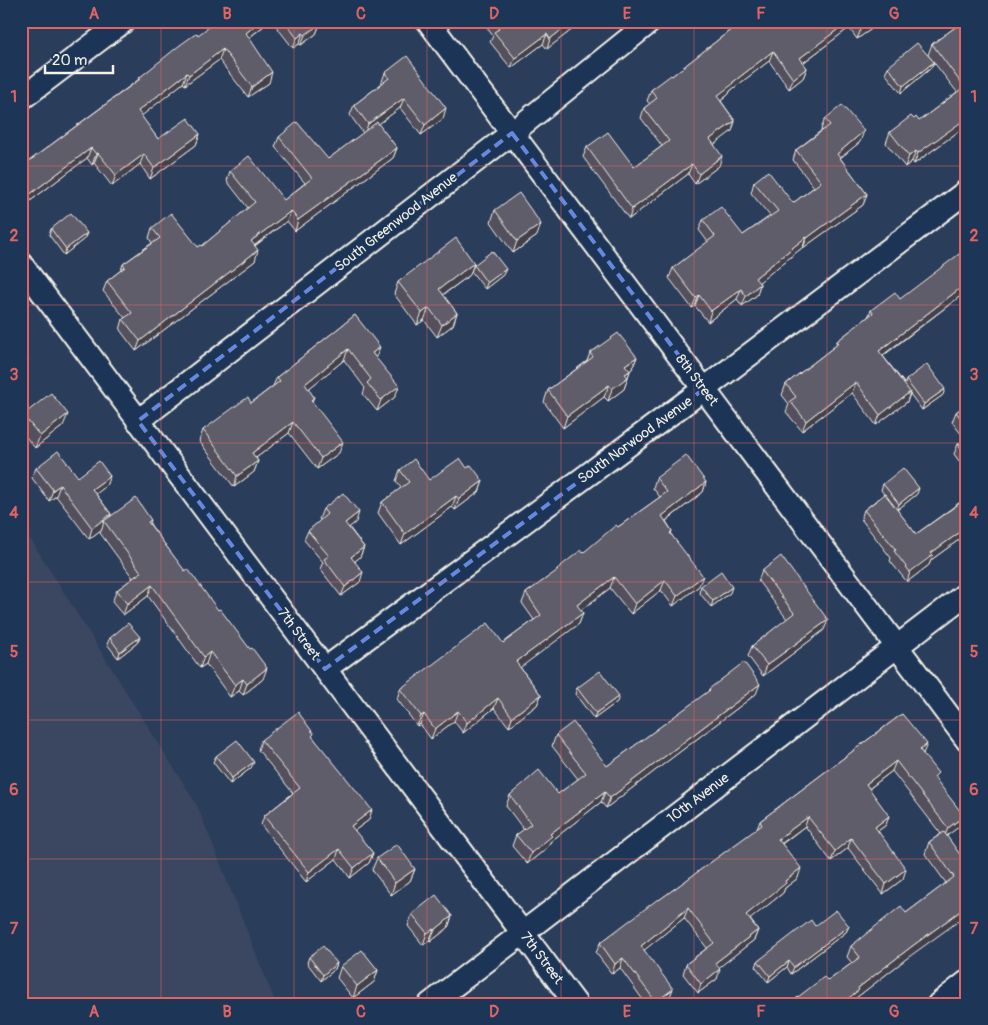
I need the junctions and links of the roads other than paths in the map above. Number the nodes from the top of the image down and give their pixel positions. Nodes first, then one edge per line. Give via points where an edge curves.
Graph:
1 (124, 21) edge
2 (428, 21) edge
3 (651, 21) edge
4 (21, 98) edge
5 (512, 133) junction
6 (967, 191) edge
7 (21, 264) edge
8 (704, 389) junction
9 (138, 420) junction
10 (967, 593) edge
11 (897, 646) junction
12 (325, 669) junction
13 (967, 740) edge
14 (523, 932) junction
15 (967, 982) edge
16 (430, 1004) edge
17 (576, 1004) edge
18 (939, 1004) edge

1 - 4 street
2 - 5 street, 8th Street
3 - 5 street, South Greenwood Avenue
5 - 8 street, 8th Street
5 - 9 street, South Greenwood Avenue
6 - 8 street, South Norwood Avenue
7 - 9 street, 7th Street
8 - 11 street, 8th Street
8 - 12 street, South Norwood Avenue
9 - 12 street, 7th Street
10 - 11 street, 10th Avenue
11 - 13 street, 8th Street
11 - 14 street, 10th Avenue
12 - 14 street, 7th Street
14 - 16 street, 10th Avenue
14 - 17 street, 7th Street
15 - 18 street

